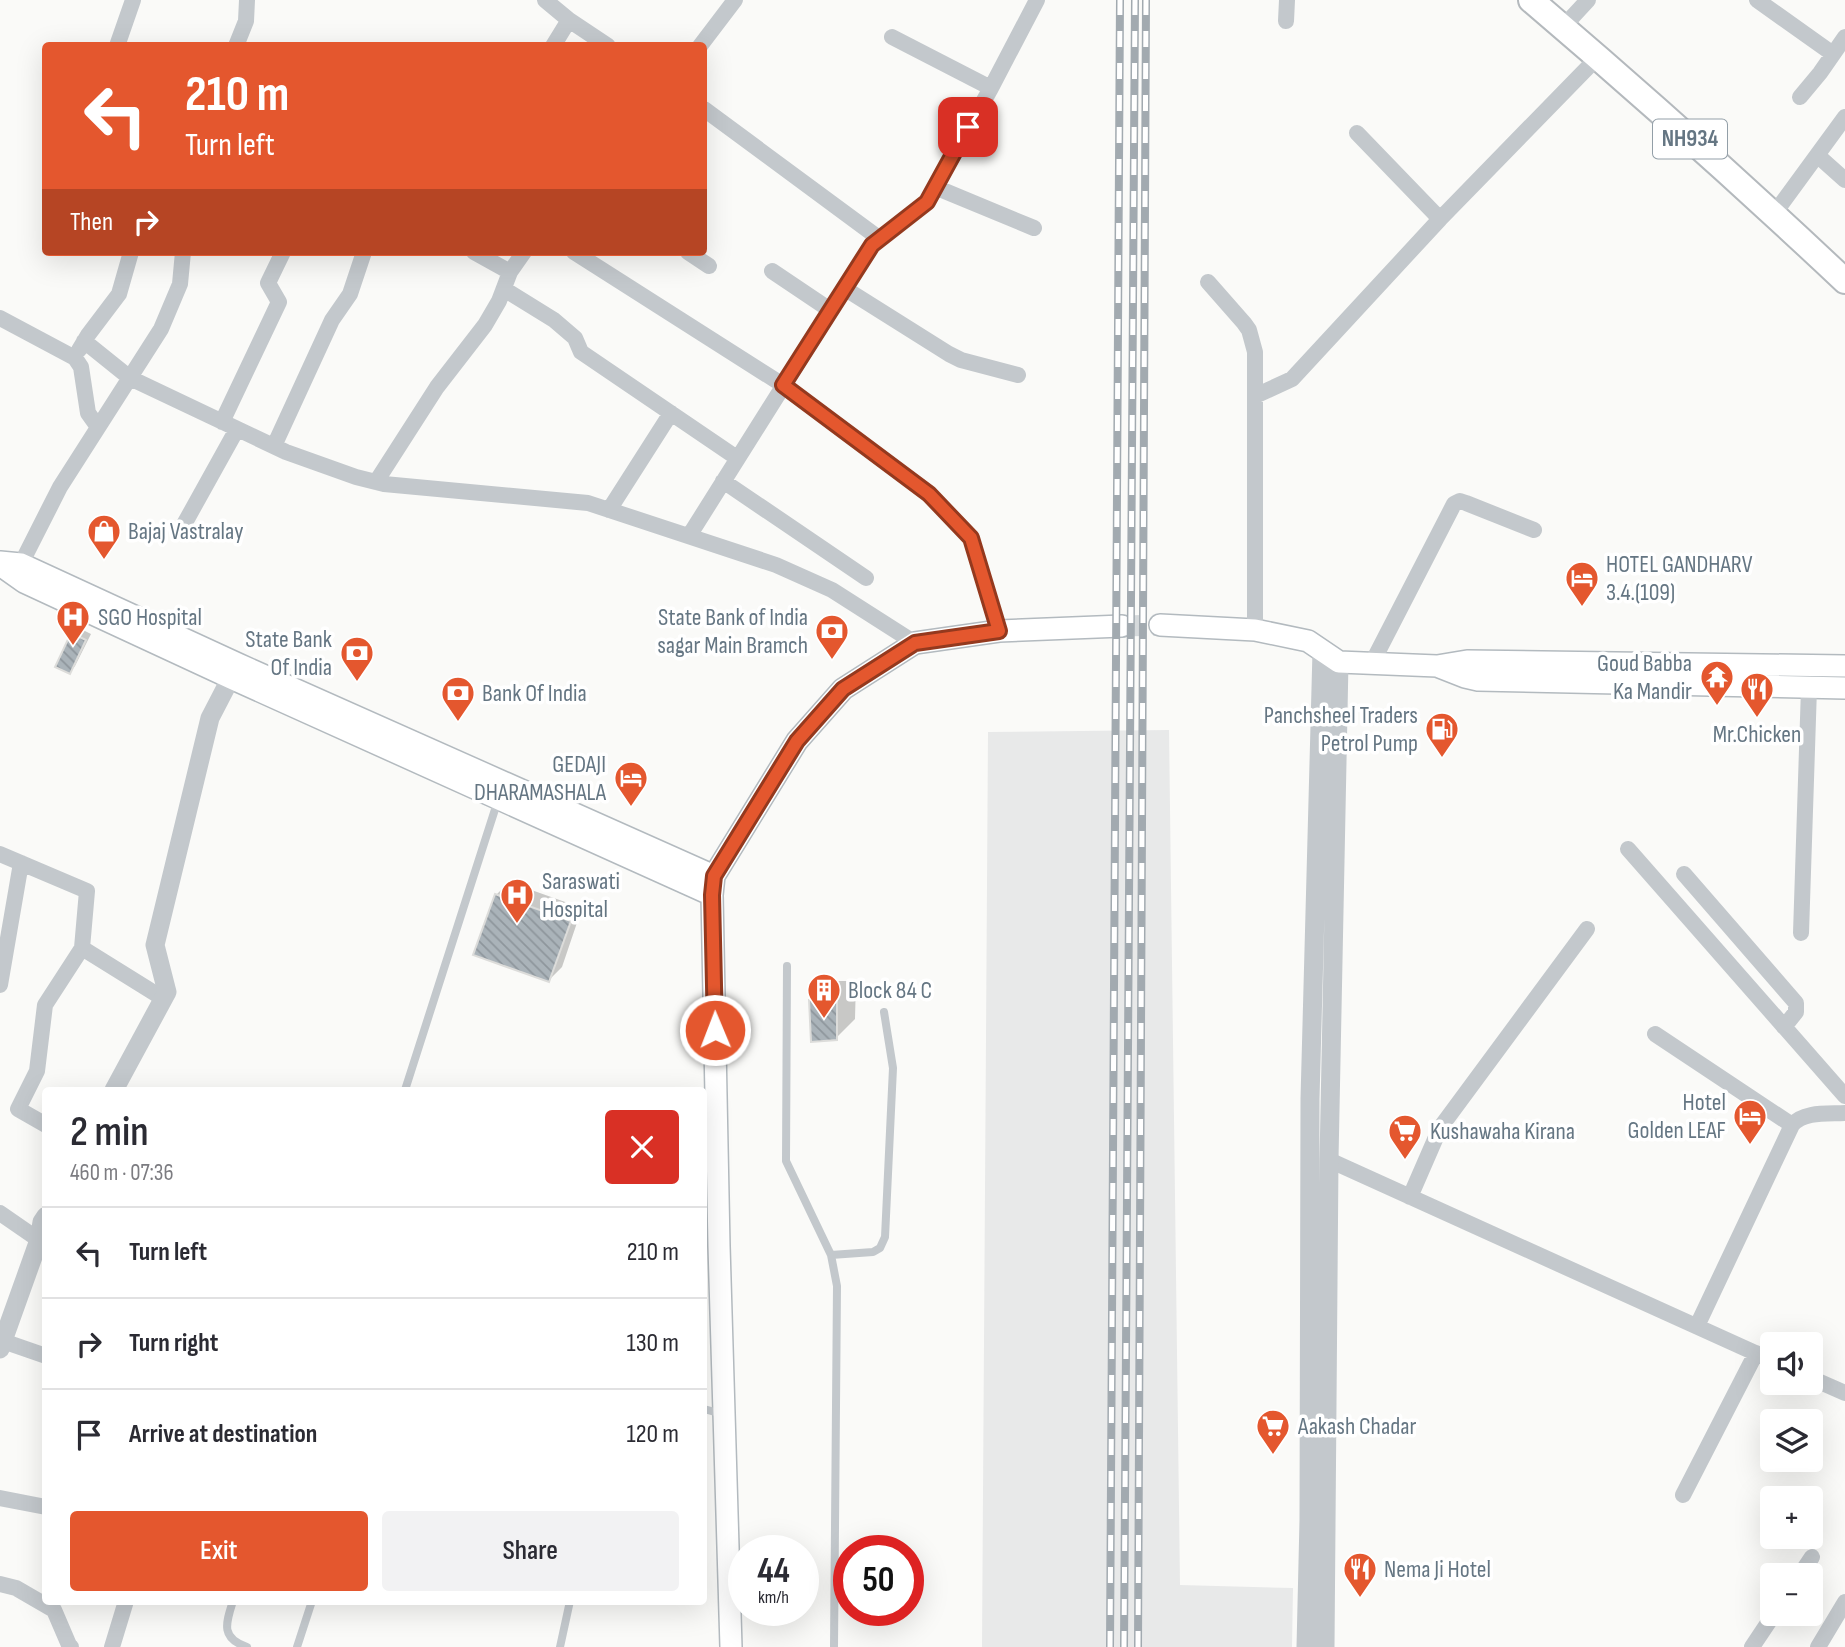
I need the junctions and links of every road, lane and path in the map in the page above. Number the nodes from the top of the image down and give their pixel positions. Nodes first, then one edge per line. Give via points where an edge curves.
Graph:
1 (133, 0) edge
2 (247, 0) edge
3 (545, 0) edge
4 (735, 0) edge
5 (1287, 0) edge
6 (1531, 0) edge
7 (1588, 0) edge
8 (1757, 0) edge
9 (1034, 1) edge
10 (569, 20) junction
11 (1286, 21) dead end
12 (1563, 27) junction
13 (892, 37) dead end
14 (1845, 37) edge
15 (118, 42) edge
16 (238, 42) edge
17 (555, 42) edge
18 (603, 42) edge
19 (703, 42) edge
20 (1833, 54) junction
21 (1598, 57) junction
22 (991, 88) junction
23 (1800, 97) dead end
24 (707, 111) edge
25 (1845, 117) edge
26 (1357, 133) dead end
27 (1817, 155) junction
28 (1845, 180) edge
29 (935, 187) junction
30 (1774, 214) junction
31 (1440, 219) junction
32 (1034, 228) dead end
33 (880, 239) junction
34 (130, 256) edge
35 (183, 256) edge
36 (281, 256) edge
37 (363, 256) edge
38 (481, 256) edge
39 (521, 256) edge
40 (581, 256) edge
41 (694, 256) edge
42 (709, 266) dead end
43 (772, 271) dead end
44 (510, 272) junction
45 (1845, 281) edge
46 (1208, 282) dead end
47 (844, 288) junction
48 (504, 289) junction
49 (830, 310) junction
50 (0, 318) edge
51 (84, 341) junction
52 (75, 358) junction
53 (1018, 375) dead end
54 (130, 378) junction
55 (783, 385) junction
56 (1255, 396) junction
57 (671, 413) junction
58 (230, 425) junction
59 (98, 427) junction
60 (274, 446) junction
61 (737, 458) junction
62 (723, 481) junction
63 (376, 482) junction
64 (609, 510) junction
65 (183, 528) dead end
66 (1534, 530) dead end
67 (689, 536) junction
68 (7, 564) edge
69 (866, 578) dead end
70 (1160, 625) tunnel mouth
71 (1122, 626) tunnel mouth
72 (1255, 630) junction
73 (999, 631) junction
74 (915, 643) junction
75 (1331, 657) junction
76 (1372, 663) junction
77 (1437, 666) junction
78 (1845, 666) edge
79 (235, 671) junction
80 (1809, 688) junction
81 (1845, 688) edge
82 (498, 798) junction
83 (1628, 849) dead end
84 (0, 854) edge
85 (21, 863) junction
86 (1684, 874) dead end
87 (713, 885) junction
88 (1587, 929) dead end
89 (1801, 933) dead end
90 (82, 948) junction
91 (787, 966) dead end
92 (0, 985) edge
93 (164, 999) junction
94 (884, 1012) dead end
95 (1784, 1027) junction
96 (1655, 1034) dead end
97 (116, 1087) edge
98 (406, 1087) edge
99 (1845, 1096) edge
100 (1845, 1113) edge
101 (42, 1123) edge
102 (1792, 1125) junction
103 (1329, 1160) junction
104 (1410, 1197) junction
105 (0, 1213) edge
106 (42, 1222) edge
107 (39, 1240) junction
108 (711, 1245) edge
109 (831, 1255) junction
110 (1697, 1326) junction
111 (1, 1343) edge
112 (1756, 1353) junction
113 (42, 1355) edge
114 (1760, 1355) edge
115 (1823, 1383) edge
116 (1845, 1393) edge
117 (707, 1410) edge
118 (724, 1415) junction
119 (1683, 1495) dead end
120 (0, 1498) edge
121 (42, 1506) edge
122 (1812, 1557) dead end
123 (1808, 1563) edge
124 (0, 1584) edge
125 (1845, 1602) edge
126 (42, 1603) edge
127 (45, 1605) edge
128 (125, 1605) edge
129 (232, 1605) edge
130 (311, 1605) edge
131 (569, 1605) edge
132 (1766, 1626) edge
133 (71, 1647) edge
134 (112, 1647) edge
135 (247, 1647) edge
136 (297, 1647) edge
137 (560, 1647) edge
138 (731, 1647) edge
139 (834, 1647) edge
140 (1306, 1647) edge
141 (1325, 1647) edge
142 (1752, 1647) edge
143 (1818, 1647) edge

1 - 15 street
2 - 16 street via 246,21
3 - 10 street
4 - 19 street
5 - 11 street
6 - 12 highway, NH934
7 - 12 street
8 - 20 street
9 - 22 street
10 - 17 street
10 - 18 street
12 - 21 highway, NH934
13 - 22 street
14 - 20 street
20 - 23 street
21 - 30 highway, NH934
21 - 31 street
22 - 29 street
24 - 33 street
25 - 27 street
26 - 31 street
27 - 28 street
27 - 30 street
29 - 32 street
29 - 33 street via 927,202
30 - 45 highway, NH934
31 - 56 street via 1292,379
33 - 47 street
34 - 51 street via 119,294
35 - 54 street via 180,284 161,329
36 - 58 street via 268,283 279,302
37 - 60 street via 350,295 332,320
38 - 44 street
39 - 44 street
40 - 55 street
41 - 42 street
43 - 49 street
44 - 48 street
46 - 56 street via 1249,331 1255,352
47 - 49 street
47 - 53 street via 961,360
48 - 57 street via 554,320 575,338 581,352
48 - 63 street via 485,325 437,387
49 - 55 street
50 - 52 street
51 - 52 street
51 - 54 street
52 - 59 street via 81,367 88,413
54 - 58 street
54 - 59 street
55 - 61 street
55 - 73 street via 929,494 971,538
56 - 72 street
57 - 61 street
57 - 64 street
58 - 60 street
58 - 65 street
59 - 68 street
60 - 63 street
61 - 62 street
62 - 67 street
62 - 69 street
63 - 64 street via 588,503
64 - 67 street
66 - 76 street via 1460,501 1454,504
67 - 74 street via 776,565 832,590
68 - 79 main road
70 - 72 main road
71 - 73 main road
72 - 75 main road via 1308,641
73 - 74 main road
74 - 87 main road via 843,689 797,741
75 - 76 main road
75 - 103 street
75 - 140 street via 1310,1099
76 - 77 main road
77 - 78 main road via 1467,661
77 - 80 main road via 1478,680
79 - 82 main road
79 - 87 main road
79 - 93 street via 210,719 155,945 167,992
80 - 81 main road
80 - 89 street
82 - 87 main road
82 - 98 lane
83 - 95 street
84 - 85 street
85 - 90 street via 88,891
85 - 92 street
86 - 95 street via 1797,1003
87 - 108 main road
88 - 104 street via 1440,1128
90 - 93 street
90 - 101 street via 45,1005 37,1070 18,1110
91 - 109 lane via 786,1161
93 - 97 street
94 - 109 lane via 893,1068 885,1237 873,1252
95 - 99 street
96 - 102 street
100 - 102 street via 1805,1116
102 - 110 street
103 - 104 street
103 - 141 street
104 - 110 street
105 - 107 street
106 - 107 street
107 - 111 street
108 - 118 main road
109 - 139 lane via 837,1286
110 - 112 street
111 - 113 street
112 - 114 street
112 - 119 street
115 - 116 street
117 - 118 lane
118 - 138 main road
120 - 121 street
122 - 123 street
124 - 126 street
125 - 143 street
127 - 133 street via 54,1610
128 - 134 street
129 - 135 lane via 227,1630 230,1638
130 - 136 lane
131 - 137 lane
132 - 142 street

